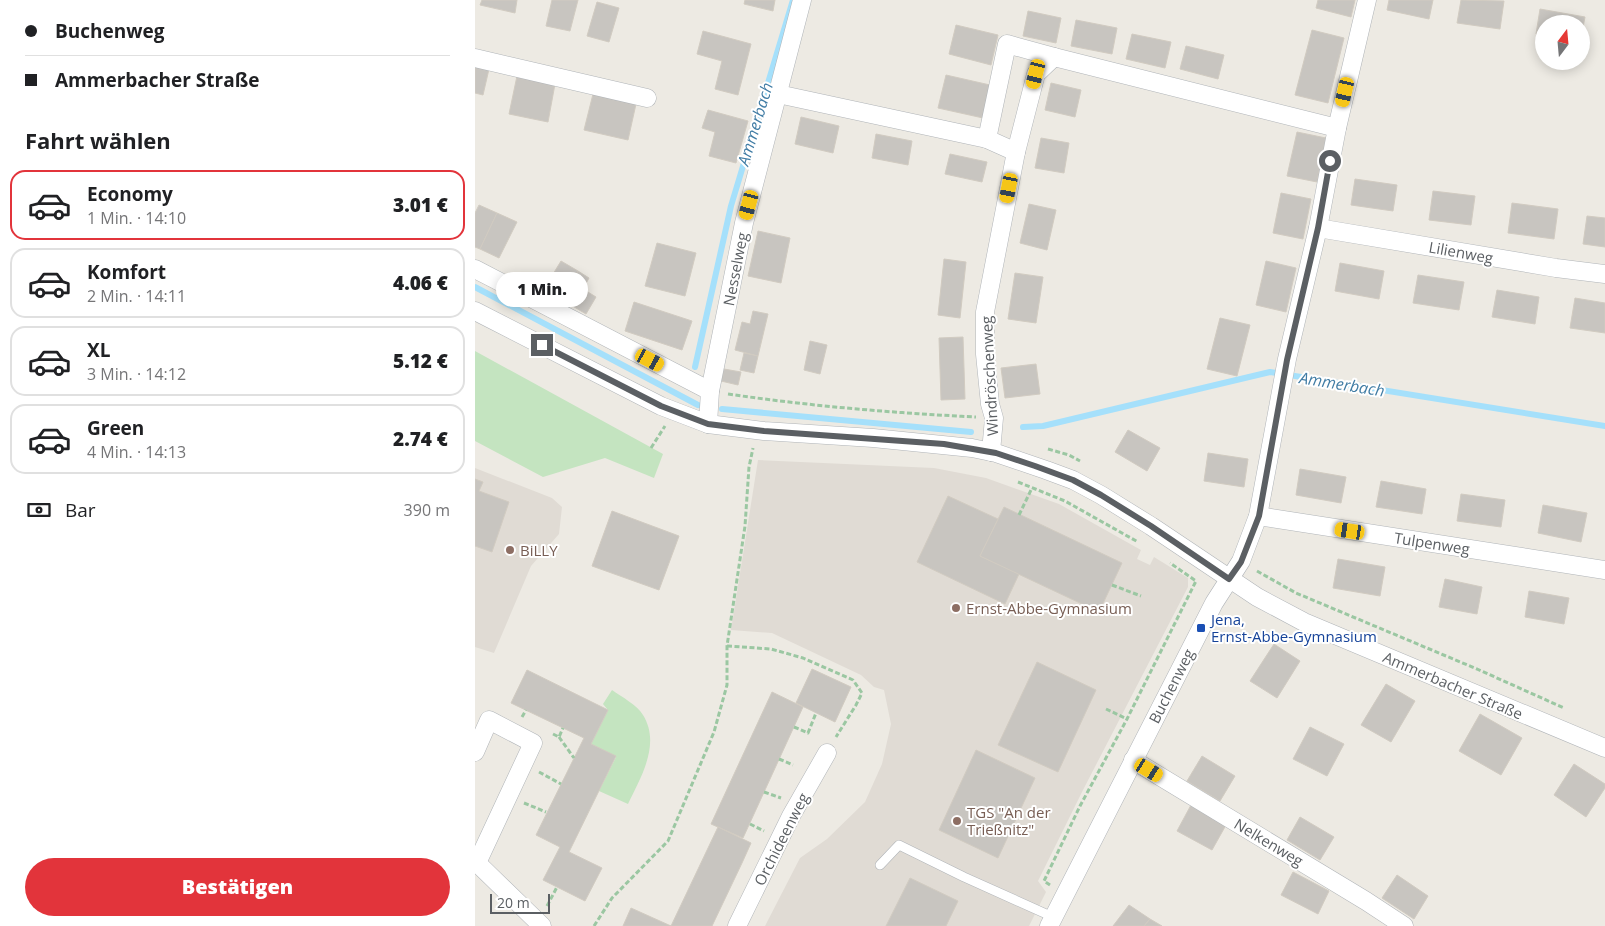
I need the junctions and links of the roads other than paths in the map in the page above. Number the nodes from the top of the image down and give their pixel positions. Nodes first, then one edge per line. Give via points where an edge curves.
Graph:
1 (802, 0) edge
2 (1367, 0) edge
3 (1054, 57) junction
4 (475, 58) edge
5 (778, 94) junction
6 (647, 98) dead end
7 (1337, 128) junction
8 (987, 139) junction
9 (1016, 152) junction
10 (1318, 228) junction
11 (475, 269) edge
12 (1605, 274) edge
13 (475, 311) edge
14 (710, 391) junction
15 (708, 424) junction
16 (991, 452) junction
17 (1259, 516) junction
18 (1605, 570) edge
19 (1229, 579) junction
20 (1605, 748) edge
21 (829, 749) road end
22 (475, 752) edge
23 (1133, 760) junction
24 (476, 862) edge
25 (881, 865) dead end
26 (1051, 924) edge
27 (542, 926) edge
28 (737, 926) edge
29 (1405, 926) edge

1 - 5 street, Nesselweg
2 - 7 street, Buchenweg
3 - 7 street
3 - 8 street via 1007,44
3 - 9 street, Windröschenweg via 1036,74
4 - 6 street
5 - 8 street
5 - 14 street, Nesselweg via 744,223
7 - 10 street, Buchenweg
8 - 9 street
9 - 16 street, Windröschenweg via 985,312 985,354 994,418
10 - 12 street, Lilienweg
10 - 17 street, Buchenweg via 1287,360
11 - 14 street
13 - 15 street, Ammerbacher Straße via 661,406
14 - 15 street, Nesselweg
15 - 16 street, Ammerbacher Straße via 944,444
16 - 19 street, Ammerbacher Straße via 1046,470 1094,491
17 - 18 street, Tulpenweg
17 - 19 street, Buchenweg via 1241,562
19 - 20 street, Ammerbacher Straße via 1257,598 1304,622
19 - 23 street, Buchenweg
21 - 28 street, Orchideenweg via 791,816
22 - 24 street via 489,720 533,743
23 - 26 street, Buchenweg
23 - 29 street, Nelkenweg
24 - 27 street
25 - 26 lane via 899,845

